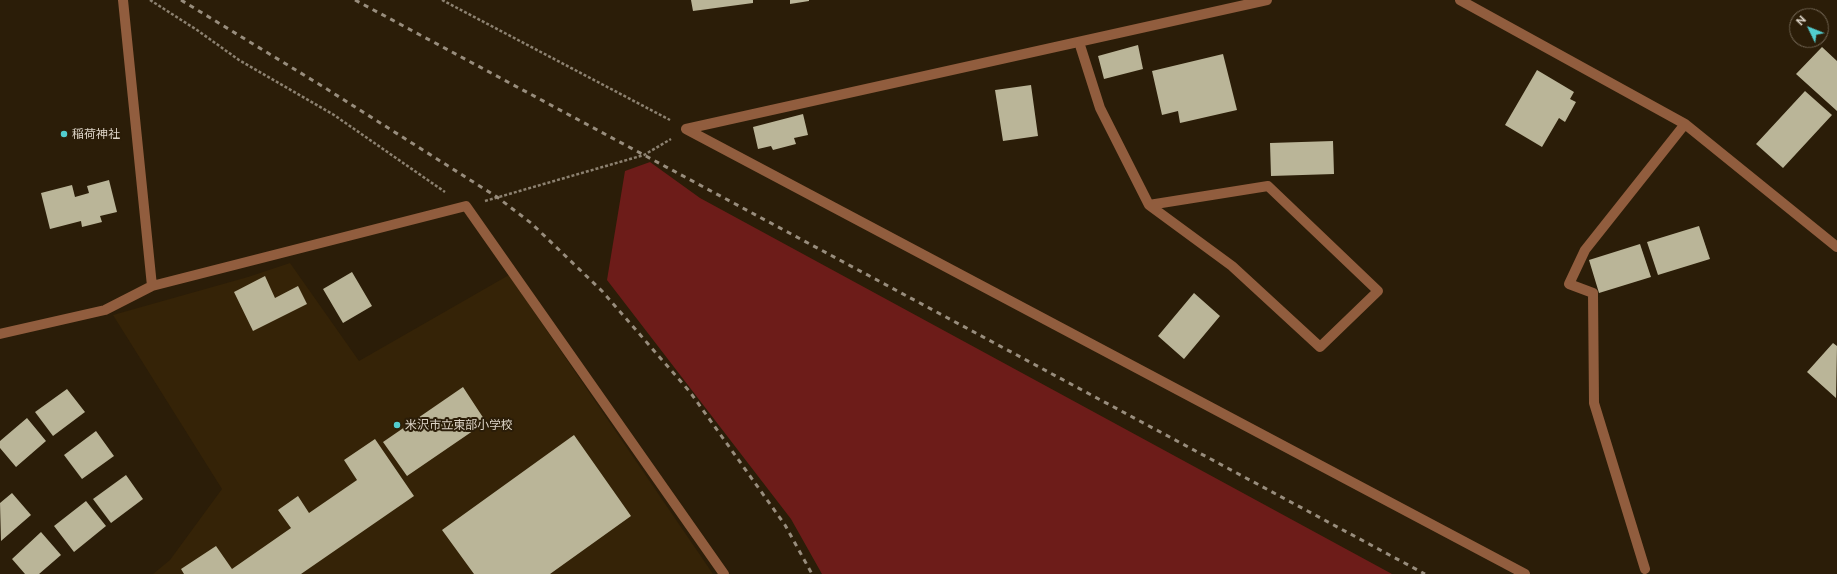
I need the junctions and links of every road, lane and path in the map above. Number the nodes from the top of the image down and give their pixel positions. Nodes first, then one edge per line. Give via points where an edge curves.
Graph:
1 (123, 0) edge
2 (150, 0) edge
3 (442, 0) edge
4 (1267, 0) edge
5 (1460, 0) edge
6 (1079, 42) junction
7 (1685, 124) junction
8 (686, 129) junction
9 (1150, 205) junction
10 (466, 206) junction
11 (1837, 247) edge
12 (152, 286) junction
13 (0, 334) edge
14 (1645, 569) dead end
15 (724, 574) edge
16 (1525, 574) edge

1 - 12 street
2 - 10 path via 239,60 334,115
3 - 8 path
4 - 6 street
5 - 7 street
6 - 8 street
6 - 9 street via 1100,108
7 - 11 street
7 - 14 street via 1585,250 1569,284 1593,293 1594,403
8 - 10 path via 644,155
8 - 16 street
9 - 9 street via 1268,186 1378,291 1320,347 1232,266
10 - 12 street
10 - 15 street
12 - 13 street via 105,310

